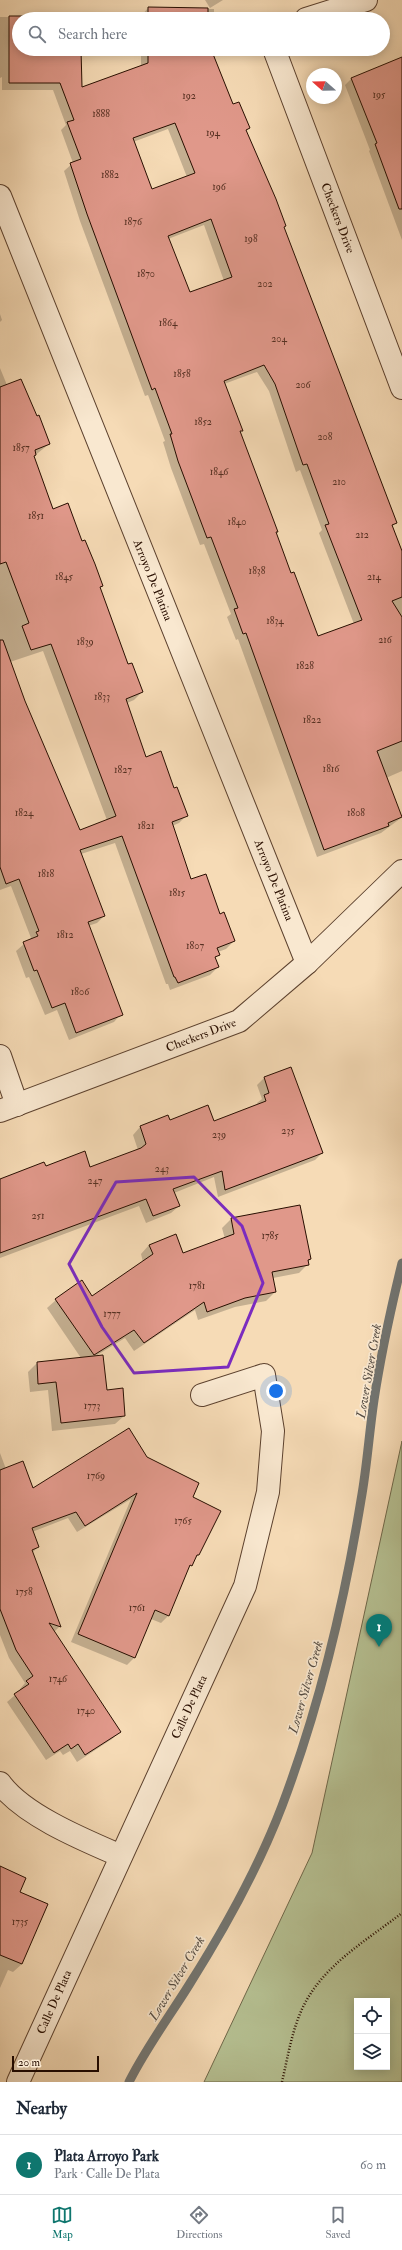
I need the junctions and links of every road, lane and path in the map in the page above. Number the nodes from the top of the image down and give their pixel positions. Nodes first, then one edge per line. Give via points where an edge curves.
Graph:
1 (366, 0) edge
2 (328, 12) edge
3 (277, 56) edge
4 (0, 196) edge
5 (402, 388) edge
6 (402, 871) edge
7 (307, 963) junction
8 (0, 1056) edge
9 (9, 1108) edge
10 (202, 1395) dead end
11 (0, 1783) edge
12 (120, 1856) junction
13 (402, 1913) edge
14 (18, 2082) edge
15 (282, 2082) edge

1 - 2 street
3 - 5 street, Checkers Drive
4 - 7 street, Arroyo De Platina
6 - 7 street, Checkers Drive
7 - 9 street, Checkers Drive via 239,1021
8 - 9 street
10 - 12 street, Calle De Plata via 264,1375 273,1431 268,1492 245,1586
11 - 12 street via 8,1794 65,1831
12 - 14 street, Calle De Plata
13 - 15 path via 321,1979 304,2005 294,2031

